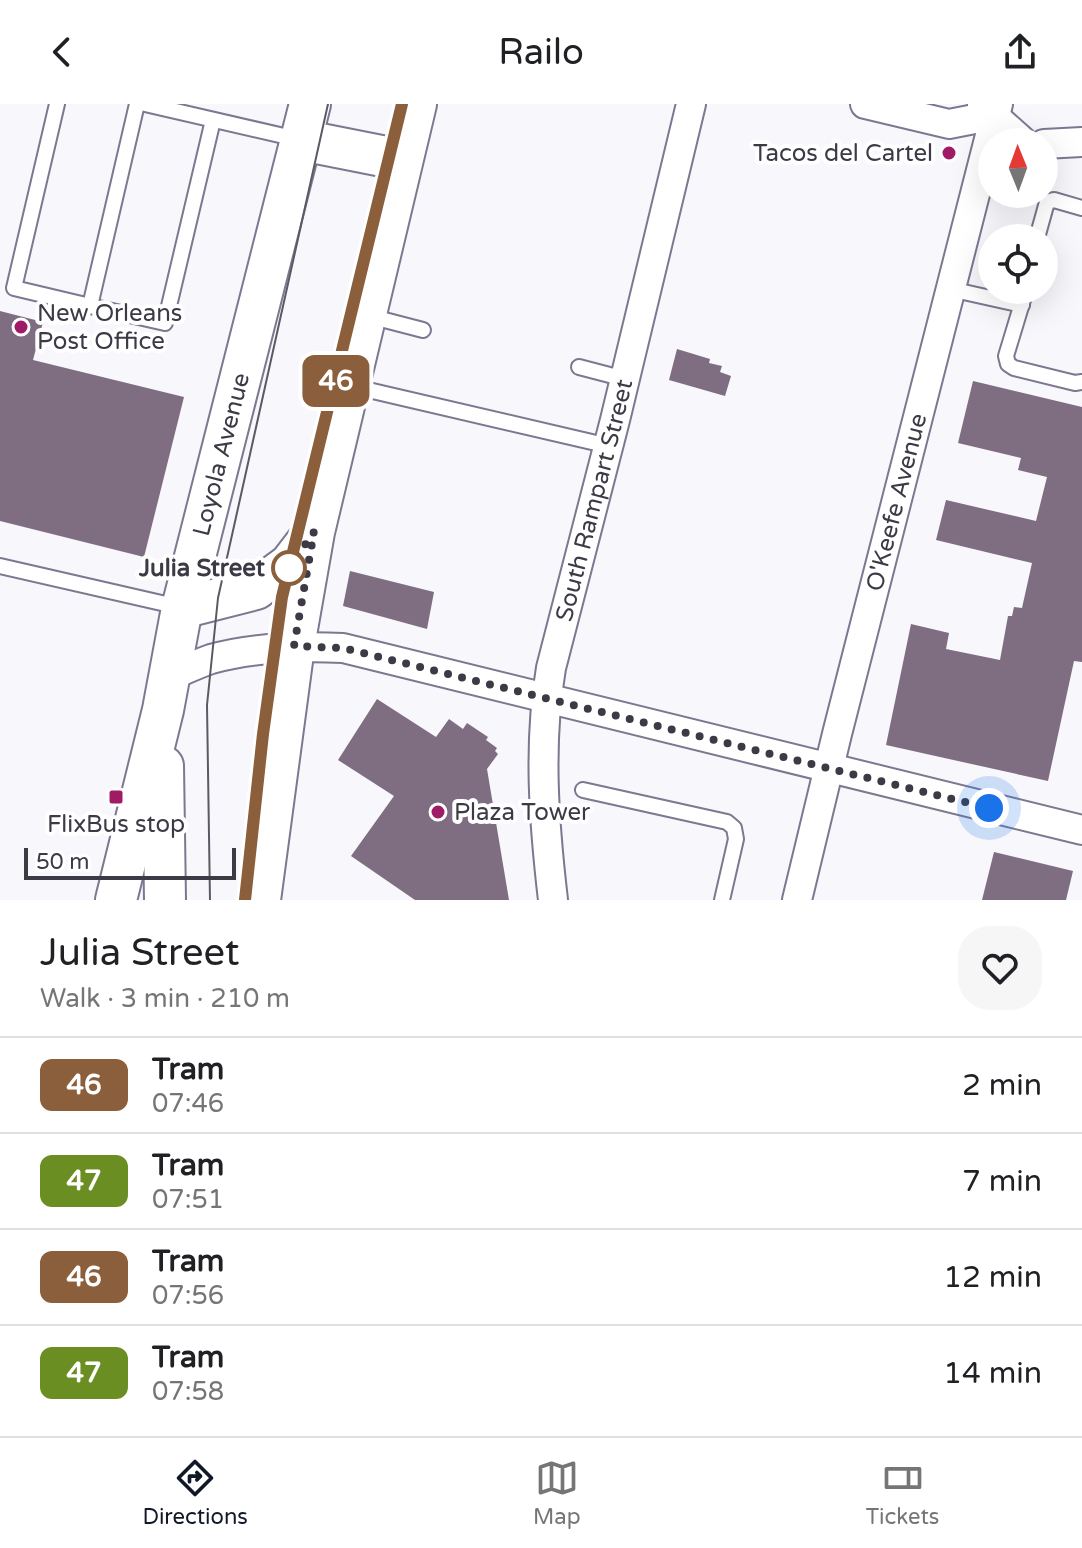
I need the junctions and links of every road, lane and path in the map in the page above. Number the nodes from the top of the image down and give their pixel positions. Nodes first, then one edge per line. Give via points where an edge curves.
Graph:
1 (57, 104) edge
2 (137, 104) edge
3 (145, 104) edge
4 (416, 104) edge
5 (691, 104) edge
6 (865, 104) edge
7 (992, 108) edge
8 (213, 120) junction
9 (306, 122) edge
10 (1010, 128) edge
11 (1082, 142) edge
12 (1058, 143) edge
13 (402, 160) junction
14 (1082, 208) edge
15 (1041, 224) edge
16 (950, 289) junction
17 (978, 292) edge
18 (1022, 304) edge
19 (90, 306) junction
20 (367, 315) junction
21 (423, 330) dead end
22 (579, 367) dead end
23 (625, 379) junction
24 (1082, 382) edge
25 (350, 386) junction
26 (609, 446) junction
27 (314, 532) junction
28 (0, 566) edge
29 (182, 608) junction
30 (294, 646) junction
31 (166, 693) junction
32 (546, 698) junction
33 (828, 769) junction
34 (583, 790) dead end
35 (1082, 830) edge
36 (116, 900) edge
37 (165, 900) edge
38 (260, 900) edge
39 (553, 900) edge
40 (722, 900) edge
41 (797, 900) edge

1 - 19 lane via 14,288
2 - 19 lane
3 - 8 lane
4 - 13 main road
5 - 23 street, South Rampart Street
6 - 7 street via 949,124
7 - 10 street
7 - 16 street, O'Keefe Avenue
8 - 9 lane
8 - 19 lane via 165,323
9 - 13 main road
9 - 29 main road, Loyola Avenue
11 - 12 street
13 - 20 main road
14 - 15 lane via 1047,202
16 - 17 lane
16 - 33 street, O'Keefe Avenue
18 - 24 lane via 1008,364
20 - 21 lane
20 - 25 main road
22 - 23 lane
23 - 26 street, South Rampart Street
25 - 26 lane
25 - 27 main road
26 - 32 street, South Rampart Street
27 - 29 main road via 290,564 256,589
27 - 30 main road
28 - 29 lane
29 - 31 main road, Loyola Avenue
30 - 31 street via 211,659
30 - 32 street via 343,648
30 - 38 main road
31 - 36 main road, Loyola Avenue
31 - 37 main road
32 - 33 street
32 - 39 street, South Rampart Street via 543,785
33 - 35 street
33 - 41 street, O'Keefe Avenue
34 - 40 lane via 727,822 736,839

